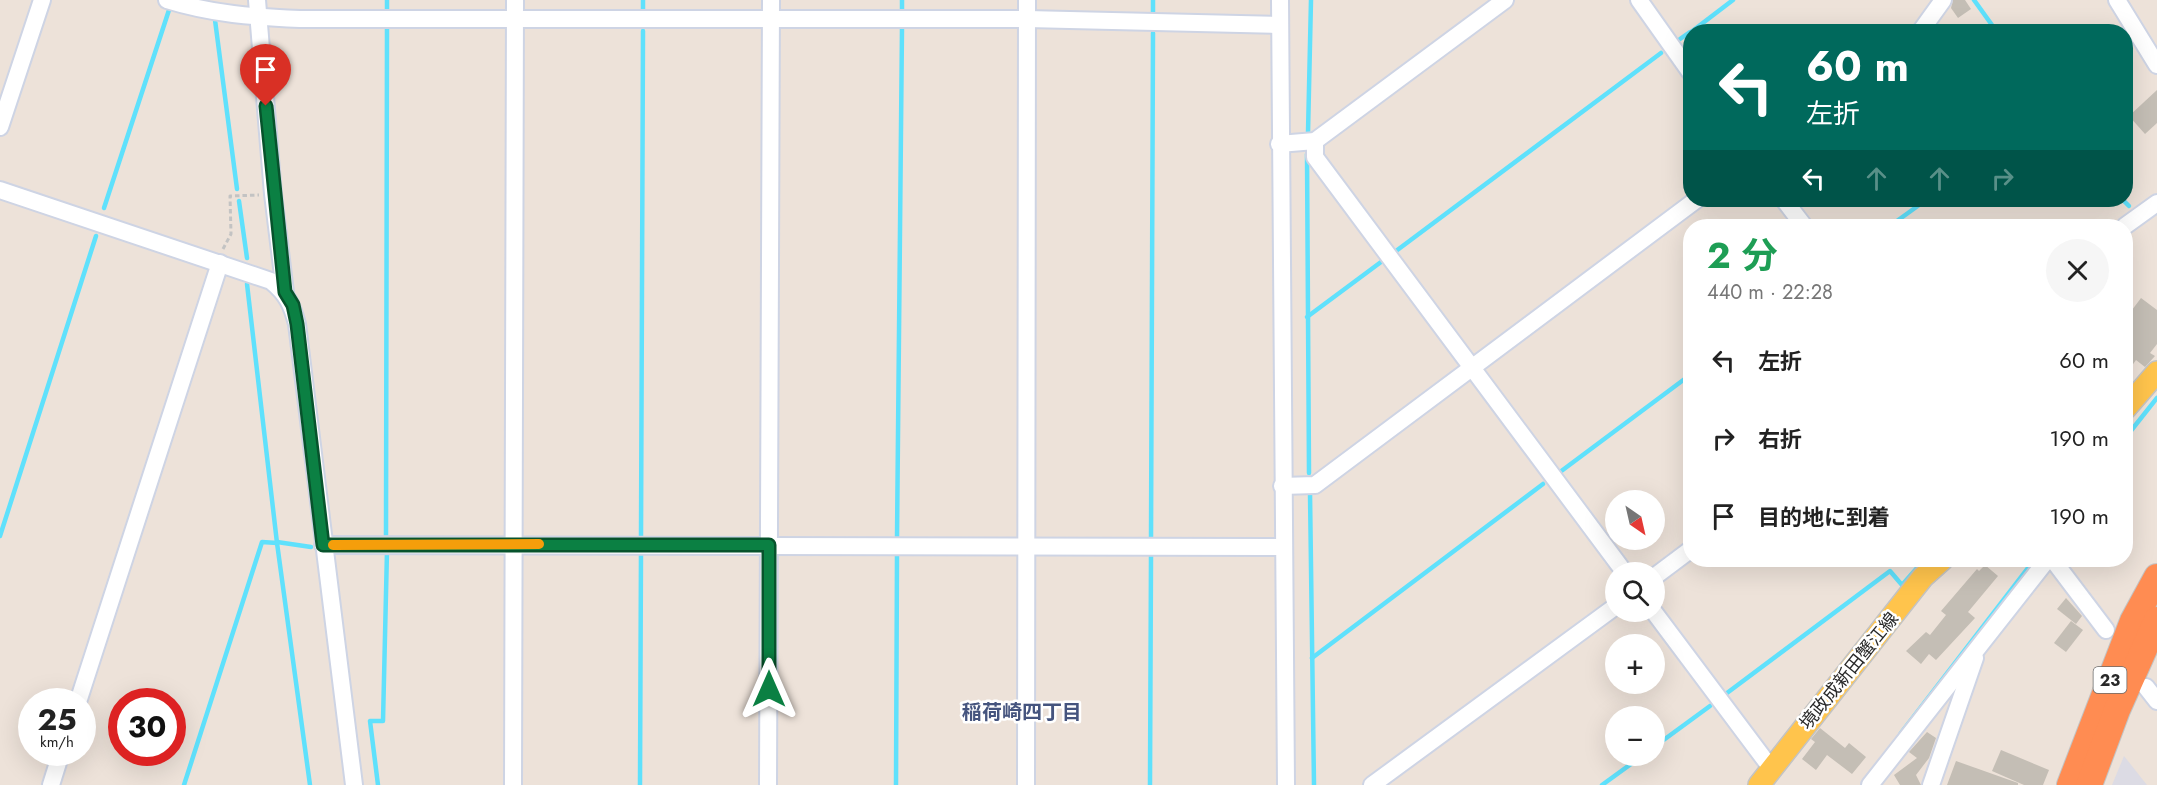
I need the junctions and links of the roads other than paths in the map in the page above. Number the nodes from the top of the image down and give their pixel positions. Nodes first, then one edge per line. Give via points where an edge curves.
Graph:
1 (42, 0) edge
2 (167, 0) edge
3 (515, 0) edge
4 (771, 0) edge
5 (1027, 0) edge
6 (1280, 0) edge
7 (1505, 0) edge
8 (1639, 0) edge
9 (1943, 0) edge
10 (2117, 0) edge
11 (257, 8) edge
12 (515, 18) junction
13 (1027, 19) junction
14 (771, 20) junction
15 (1926, 24) edge
16 (2132, 24) edge
17 (1279, 25) junction
18 (2133, 26) edge
19 (1683, 62) edge
20 (2157, 65) edge
21 (0, 127) edge
22 (1315, 141) junction
23 (1279, 144) junction
24 (0, 190) edge
25 (2157, 203) edge
26 (1687, 207) edge
27 (1789, 207) edge
28 (1799, 219) edge
29 (2133, 220) edge
30 (218, 262) junction
31 (285, 292) junction
32 (1472, 369) junction
33 (2157, 372) edge
34 (2133, 400) edge
35 (1282, 486) junction
36 (513, 544) junction
37 (323, 545) junction
38 (769, 545) junction
39 (1025, 546) junction
40 (1283, 547) junction
41 (1683, 555) edge
42 (1617, 562) edge
43 (1934, 567) edge
44 (2042, 567) edge
45 (2058, 567) edge
46 (1665, 569) edge
47 (2157, 577) edge
48 (1605, 614) edge
49 (2157, 620) edge
50 (1661, 622) edge
51 (2106, 630) dead end
52 (1980, 646) junction
53 (2146, 687) dead end
54 (82, 688) edge
55 (2157, 701) edge
56 (58, 766) edge
57 (1765, 777) edge
58 (51, 785) edge
59 (354, 785) edge
60 (513, 785) edge
61 (768, 785) edge
62 (1026, 785) edge
63 (1286, 785) edge
64 (1372, 785) edge
65 (1870, 785) edge
66 (1931, 785) edge
67 (2070, 785) edge
68 (2089, 785) edge

1 - 21 street
2 - 11 street via 200,10
3 - 12 street
4 - 14 street
5 - 13 street
6 - 17 street
7 - 22 street
8 - 19 street
9 - 15 street
10 - 16 street
11 - 12 street
11 - 31 street
12 - 14 street
12 - 36 street
13 - 14 street
13 - 17 street
13 - 39 street
14 - 38 street
17 - 23 street
18 - 20 street
22 - 23 street
22 - 32 street via 1315,157
23 - 35 street
24 - 30 street
25 - 29 street
26 - 32 street
27 - 28 street
30 - 31 street via 271,281
30 - 54 street
31 - 37 street via 297,324
32 - 35 street via 1315,485
32 - 42 street
33 - 34 main road
35 - 40 street
36 - 37 street
36 - 38 street
36 - 60 street
37 - 59 street
38 - 39 street
38 - 61 street
39 - 40 street
39 - 62 street
40 - 63 street
41 - 46 street
43 - 57 main road, 境政成新田蟹江線
44 - 52 street
45 - 51 street
47 - 67 highway, 23 via 2133,621
48 - 64 street
49 - 68 highway, 23
50 - 57 street
52 - 65 street
52 - 66 street
53 - 55 street
56 - 58 street

